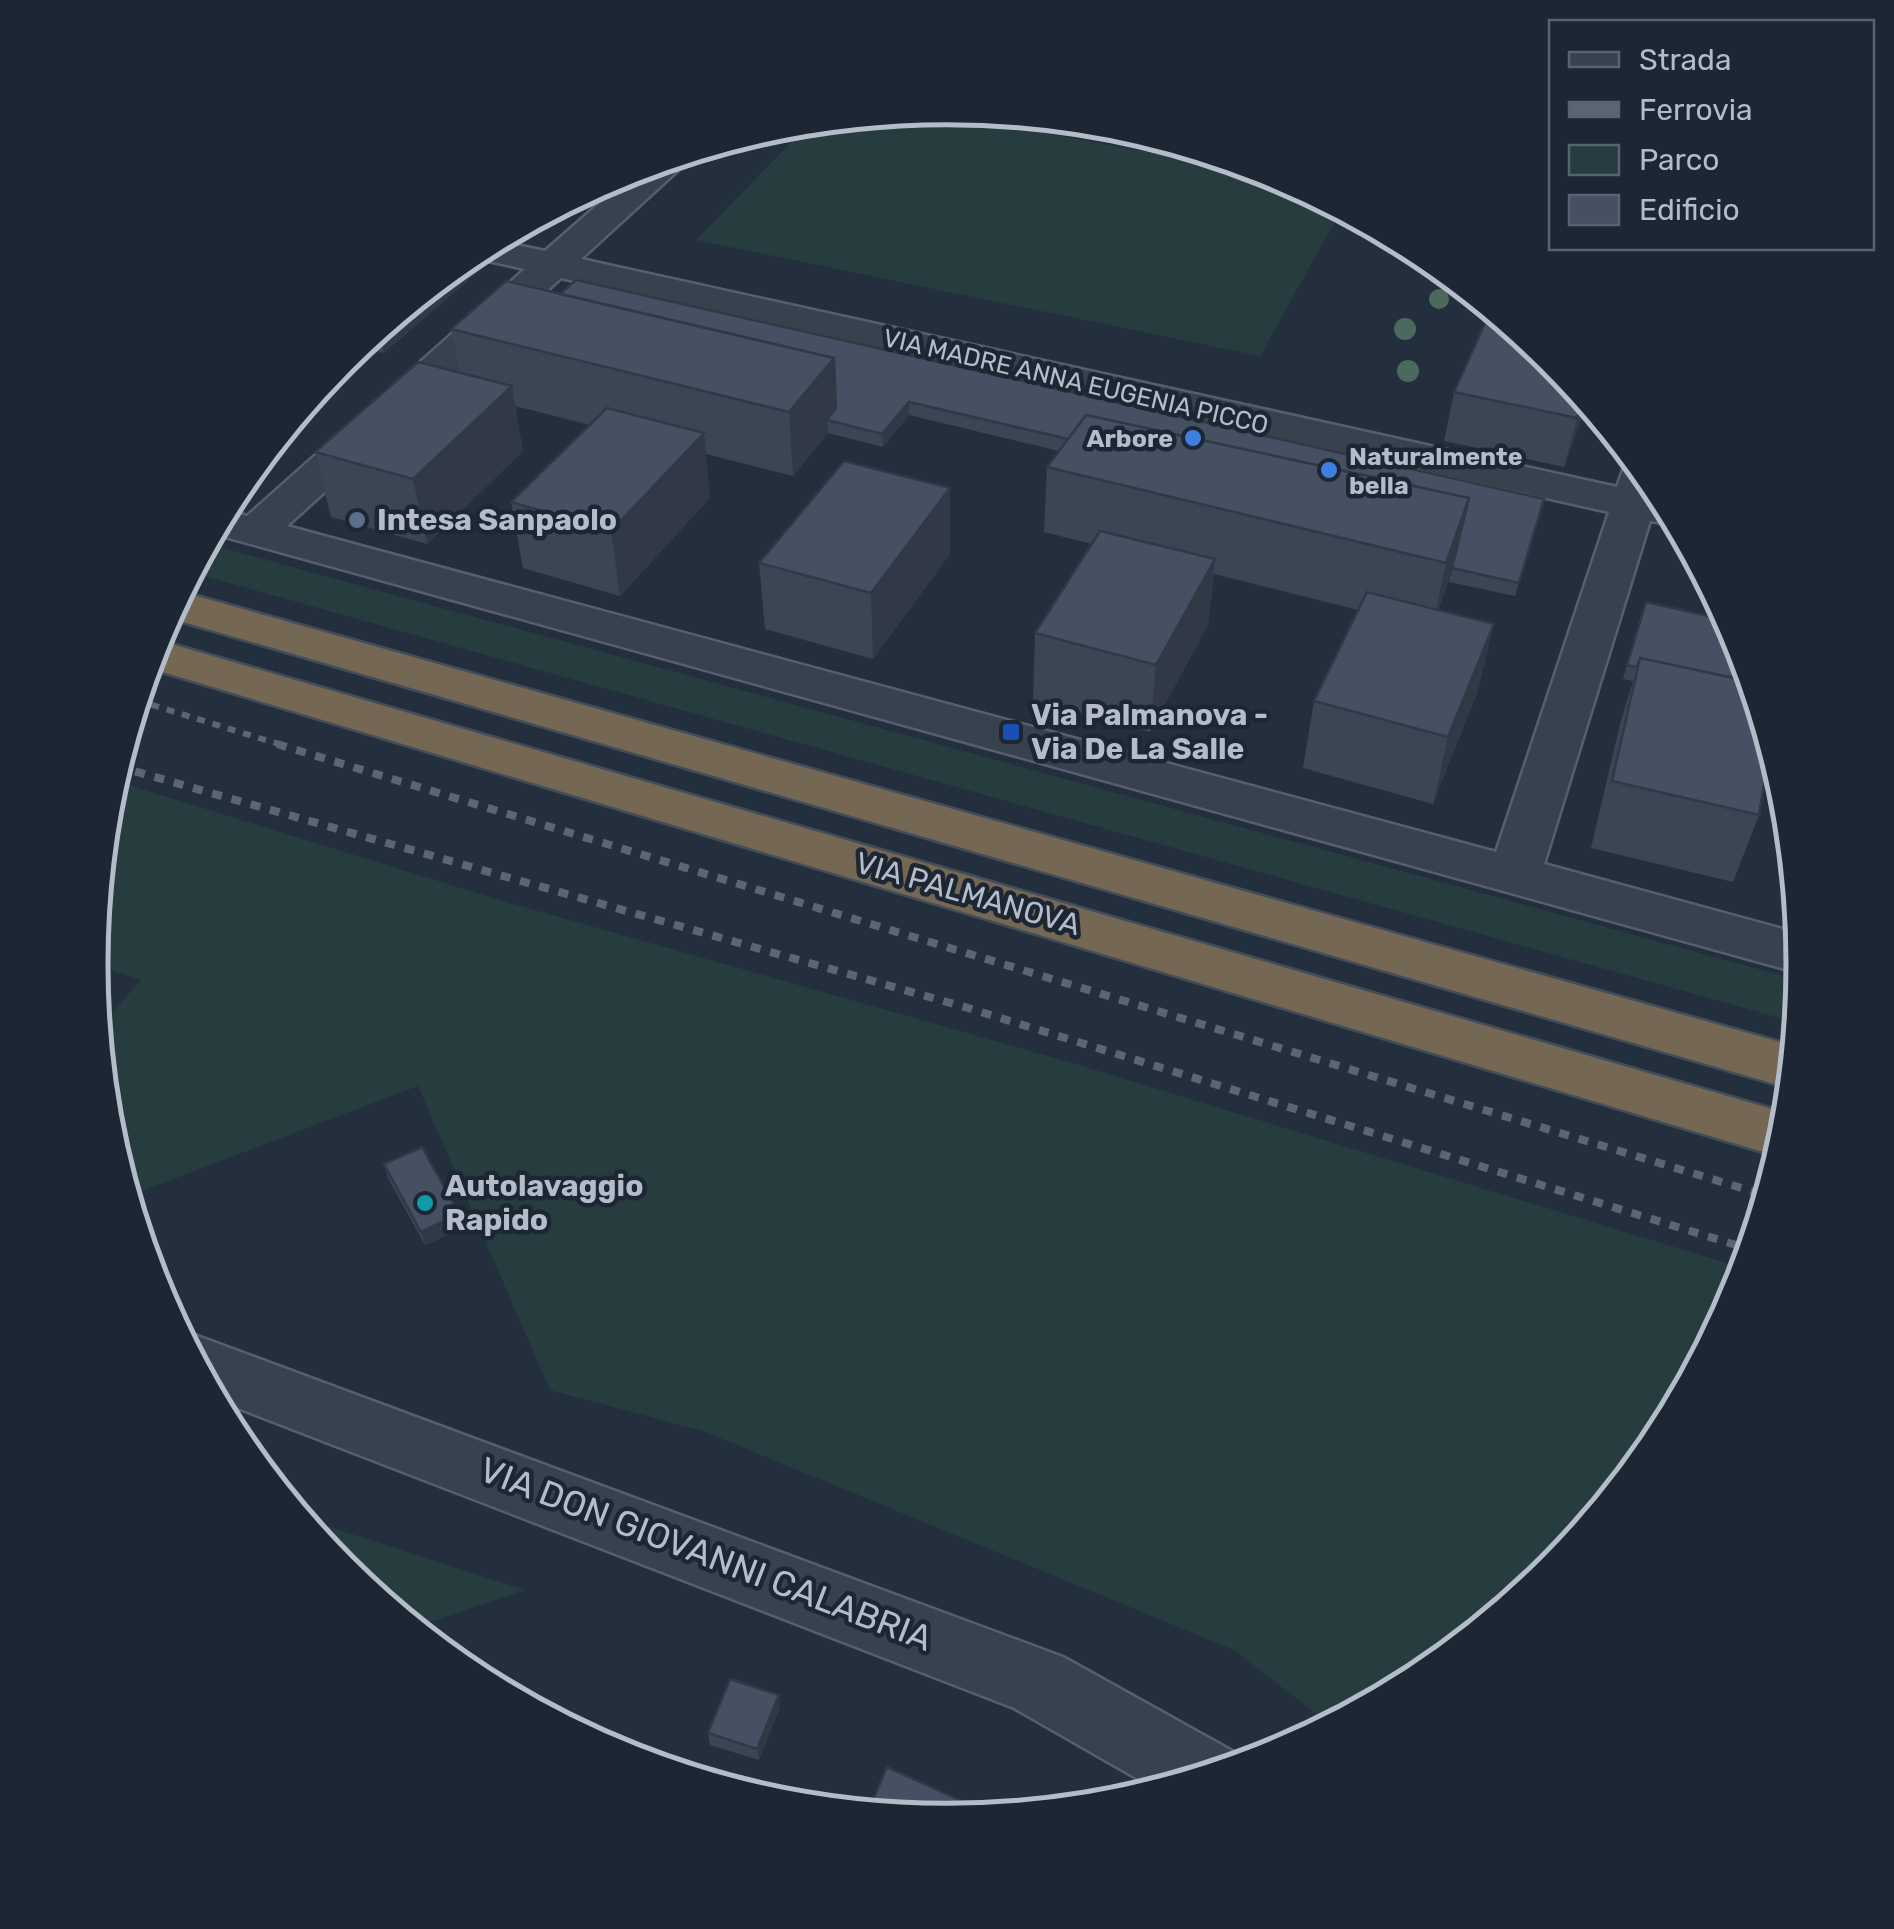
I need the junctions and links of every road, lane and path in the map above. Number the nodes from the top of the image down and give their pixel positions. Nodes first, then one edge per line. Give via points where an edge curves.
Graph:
1 (645, 182) edge
2 (501, 253) edge
3 (552, 265) junction
4 (1642, 494) edge
5 (1648, 502) edge
6 (236, 526) edge
7 (187, 608) edge
8 (166, 658) edge
9 (1514, 877) junction
10 (1786, 949) edge
11 (1780, 1064) edge
12 (1769, 1131) edge
13 (212, 1370) edge
14 (1190, 1767) edge

1 - 3 street
2 - 3 street, VIA MADRE ANNA EUGENIA PICCO
3 - 4 street, VIA MADRE ANNA EUGENIA PICCO
3 - 6 street
5 - 9 street
6 - 9 street
7 - 11 highway, VIA PALMANOVA
8 - 12 highway, VIA PALMANOVA
9 - 10 street
13 - 14 street, VIA DON GIOVANNI CALABRIA via 1000,1667

